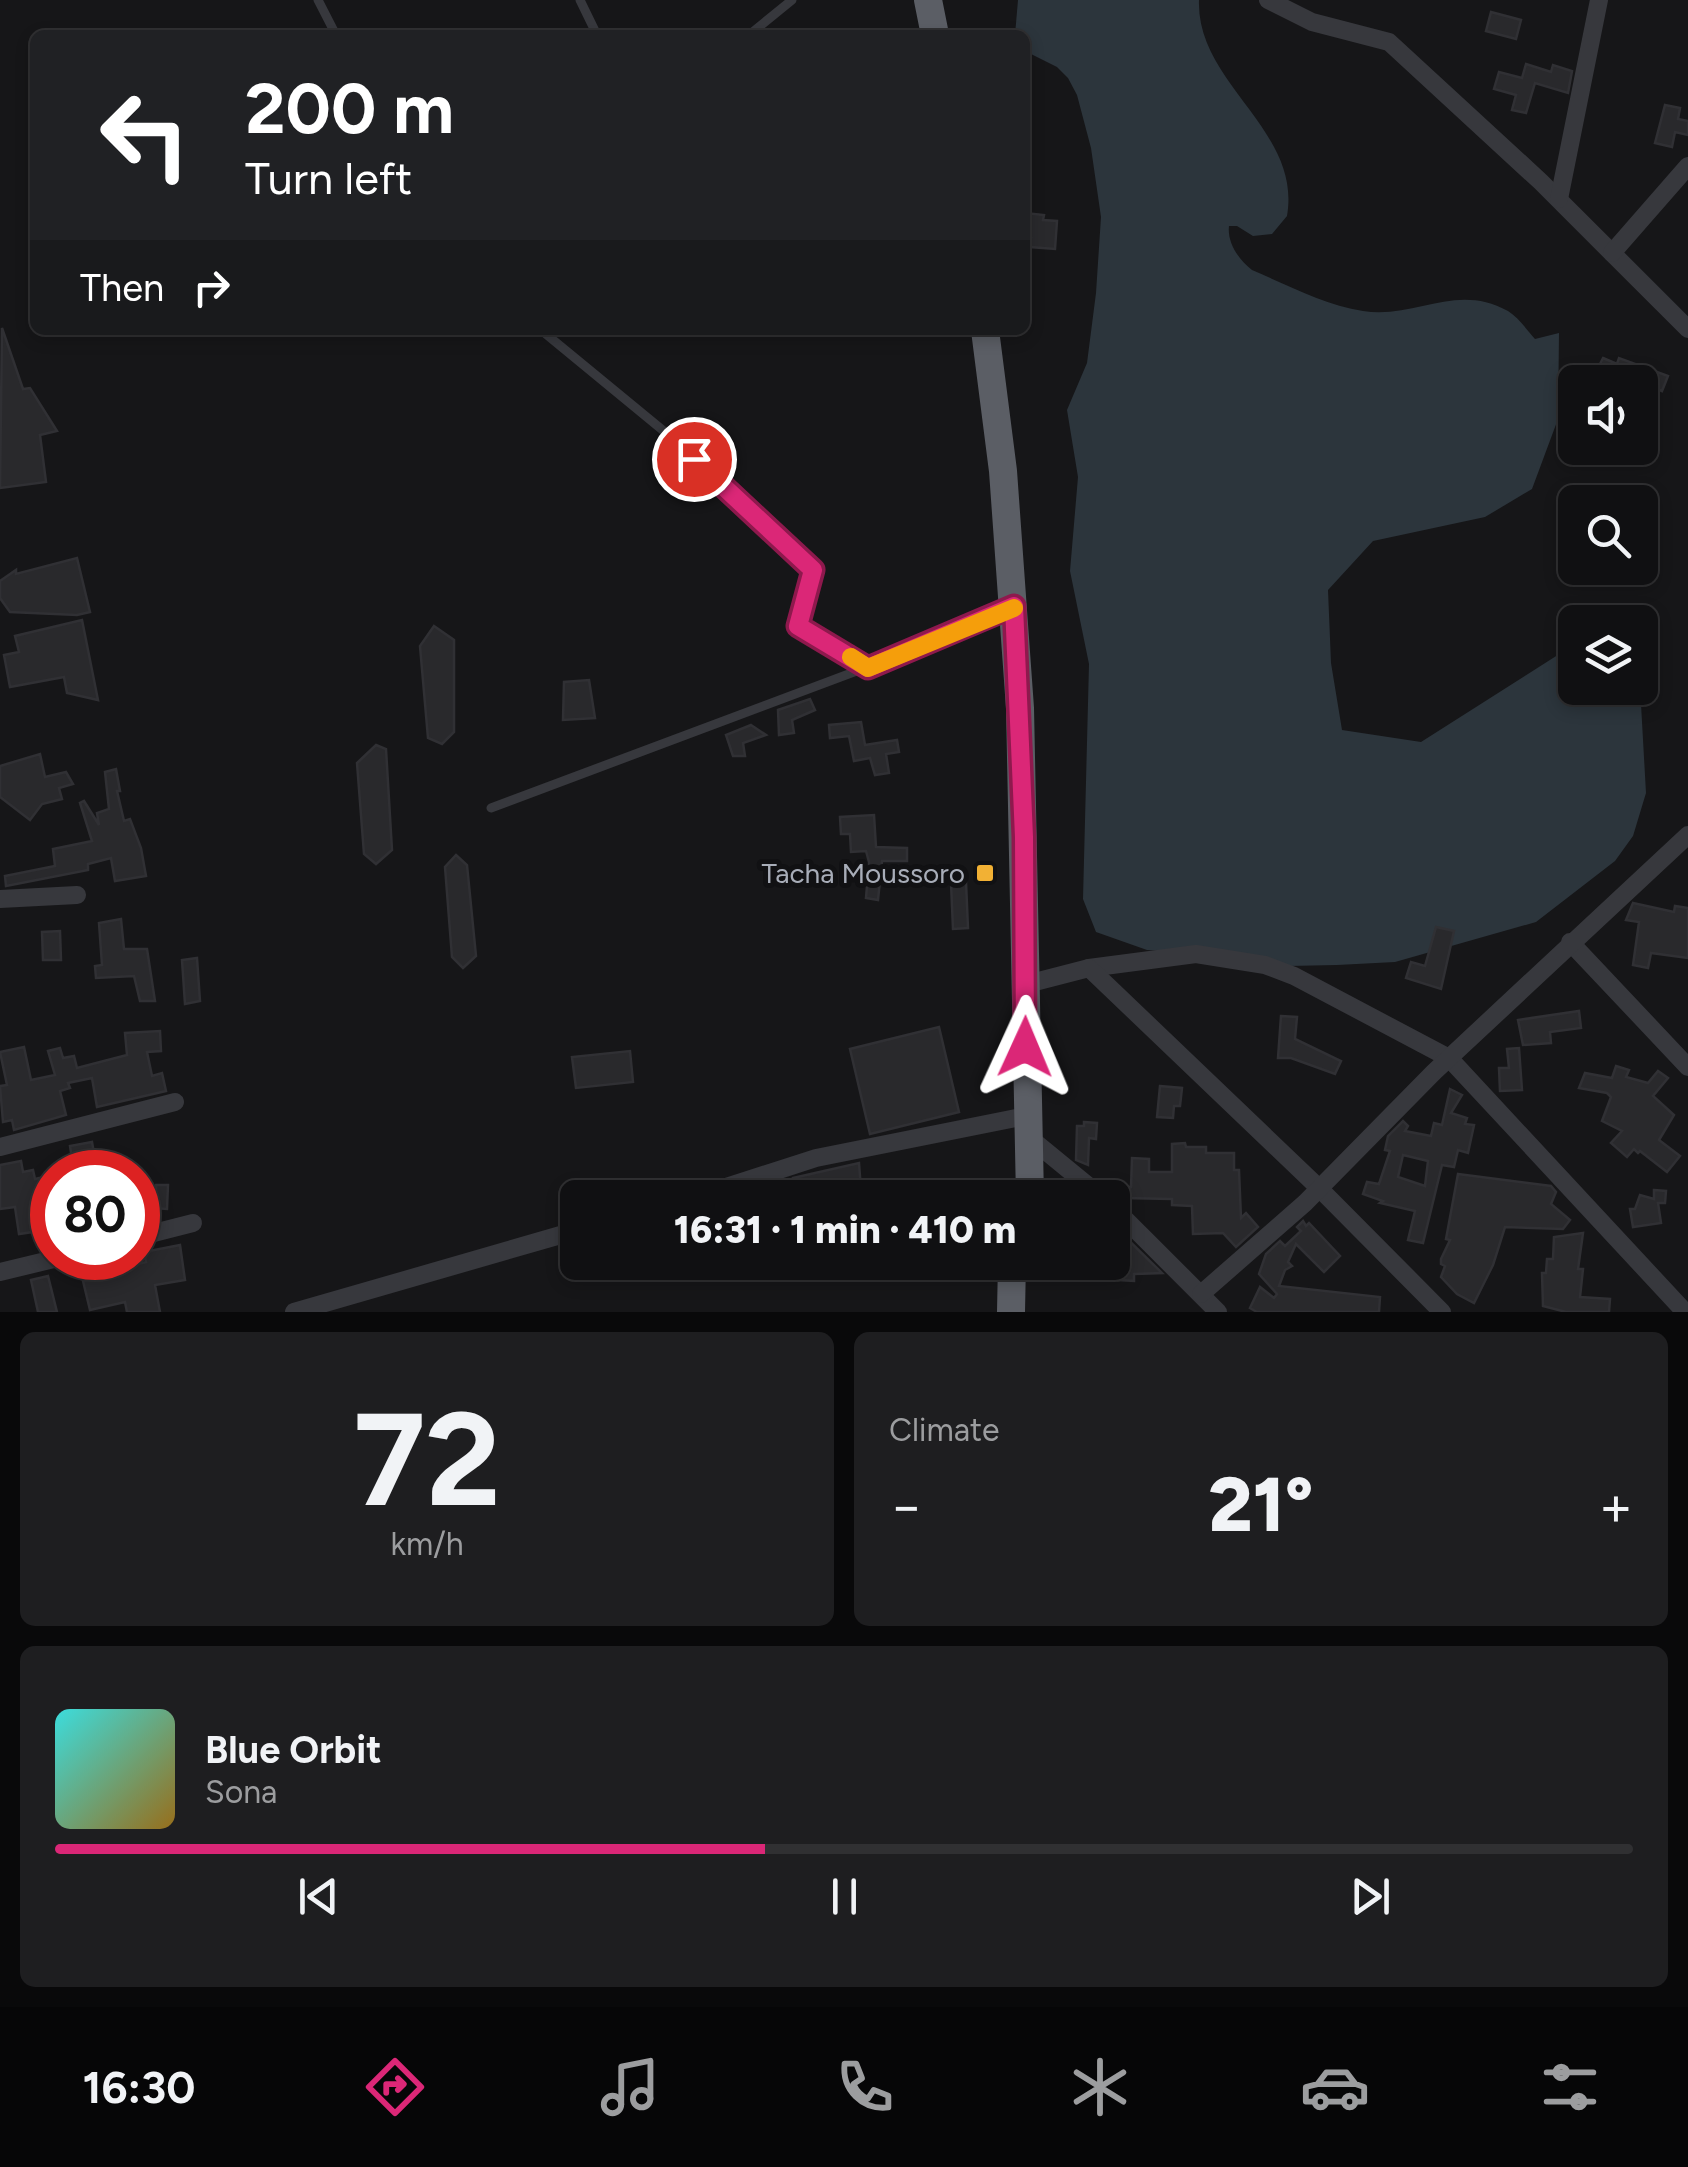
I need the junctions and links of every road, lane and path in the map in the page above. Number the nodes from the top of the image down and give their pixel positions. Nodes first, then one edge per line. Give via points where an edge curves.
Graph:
1 (318, 0) edge
2 (580, 0) edge
3 (792, 0) edge
4 (928, 0) edge
5 (1268, 0) edge
6 (1599, 0) edge
7 (333, 30) edge
8 (595, 30) edge
9 (755, 30) edge
10 (934, 30) edge
11 (1688, 166) edge
12 (1559, 200) junction
13 (1612, 253) junction
14 (1688, 328) edge
15 (547, 335) edge
16 (986, 335) edge
17 (1014, 606) junction
18 (868, 668) junction
19 (491, 808) dead end
20 (1688, 835) edge
21 (77, 895) dead end
22 (0, 898) edge
23 (1570, 942) junction
24 (1089, 968) junction
25 (1027, 984) junction
26 (1449, 1058) junction
27 (1688, 1067) edge
28 (175, 1102) dead end
29 (1023, 1128) junction
30 (0, 1147) edge
31 (748, 1180) edge
32 (1016, 1180) edge
33 (1028, 1180) edge
34 (1082, 1180) edge
35 (1318, 1187) junction
36 (193, 1223) dead end
37 (1130, 1224) edge
38 (160, 1231) edge
39 (560, 1235) edge
40 (30, 1265) edge
41 (0, 1272) edge
42 (1012, 1280) edge
43 (1030, 1280) edge
44 (1201, 1294) junction
45 (294, 1312) edge
46 (1011, 1312) edge
47 (1029, 1312) edge
48 (1218, 1312) edge
49 (1442, 1312) edge
50 (1684, 1312) edge

1 - 7 lane
2 - 8 lane
3 - 9 lane
4 - 10 highway
5 - 12 street via 1312,22 1389,42
6 - 12 street
11 - 13 street
12 - 13 street
13 - 14 street
15 - 18 lane via 813,570 798,626
16 - 17 highway
17 - 18 lane
17 - 25 highway
18 - 19 lane
20 - 23 street
21 - 22 street
23 - 26 street
23 - 27 street
24 - 25 street
24 - 26 street via 1196,954 1265,965
24 - 35 street
25 - 29 highway
26 - 35 street
26 - 50 street
28 - 30 street
29 - 31 street via 816,1158
29 - 32 highway
29 - 33 highway
29 - 34 street
35 - 44 street
35 - 49 street
36 - 38 street
37 - 44 street
39 - 45 street
40 - 41 street
42 - 46 highway
43 - 47 highway
44 - 48 street

